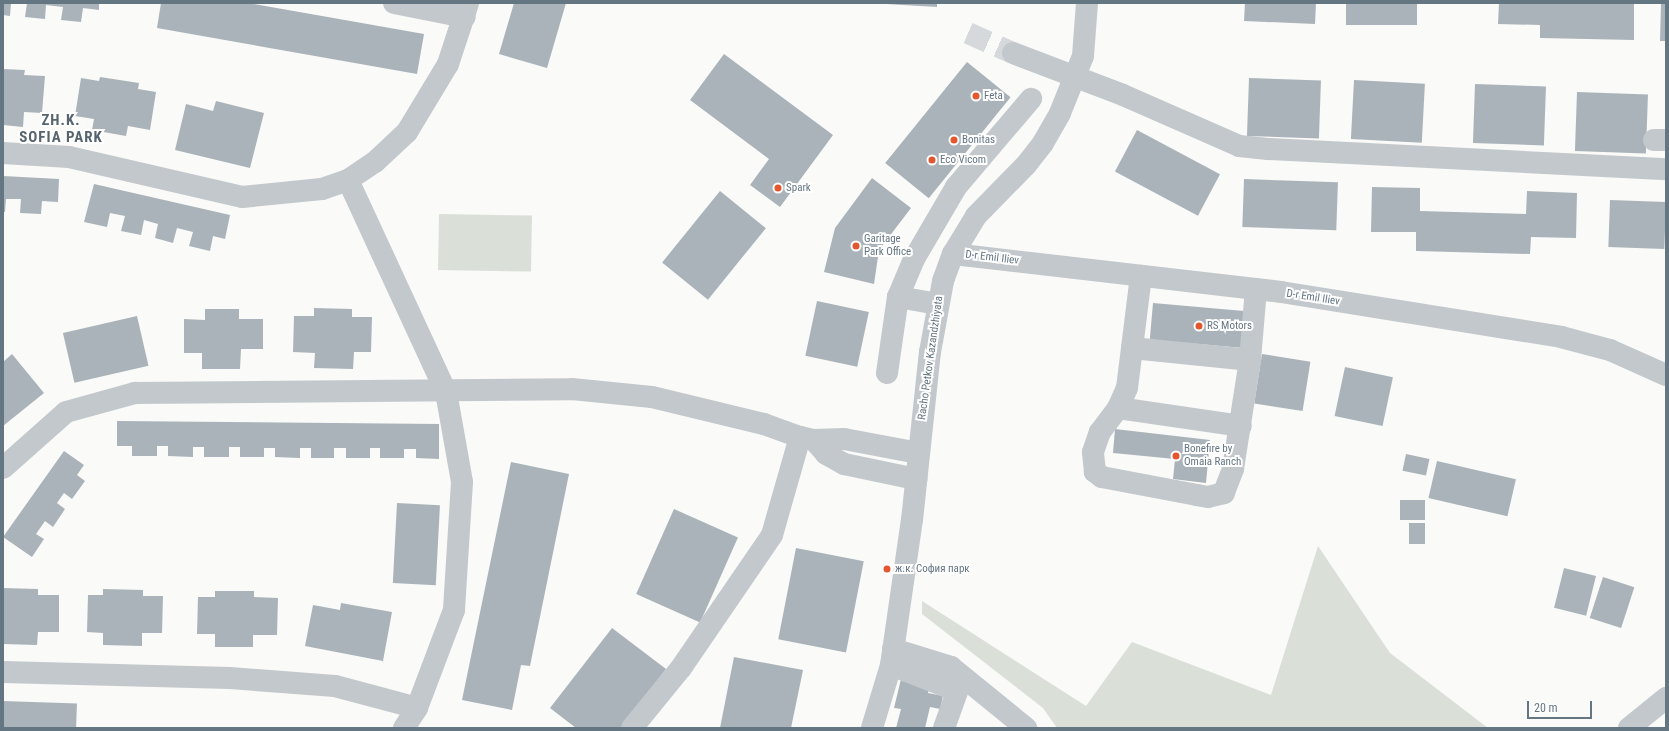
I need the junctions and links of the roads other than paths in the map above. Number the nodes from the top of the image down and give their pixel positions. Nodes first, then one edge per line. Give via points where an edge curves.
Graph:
1 (394, 3) edge
2 (1087, 3) edge
3 (466, 10) edge
4 (1013, 53) tunnel mouth
5 (1076, 77) junction
6 (1031, 99) dead end
7 (3, 153) edge
8 (1666, 169) edge
9 (348, 180) junction
10 (953, 254) junction
11 (1141, 276) junction
12 (1256, 290) junction
13 (898, 297) junction
14 (937, 304) junction
15 (1132, 348) junction
16 (1250, 360) junction
17 (887, 373) dead end
18 (1666, 375) edge
19 (446, 392) junction
20 (1118, 408) junction
21 (1241, 426) junction
22 (807, 439) junction
23 (918, 453) junction
24 (3, 468) edge
25 (916, 479) junction
26 (892, 657) junction
27 (3, 672) edge
28 (962, 678) junction
29 (1666, 698) edge
30 (417, 708) junction
31 (404, 728) edge
32 (632, 728) edge
33 (872, 728) edge
34 (944, 728) edge
35 (1026, 728) edge
36 (1629, 728) edge

1 - 3 street
2 - 5 street, Racho Petkov Kazandzhiyata via 1083,56
3 - 9 street via 448,64 407,132 375,162
4 - 5 street
5 - 8 street via 1239,146 1268,150
5 - 10 street, Racho Petkov Kazandzhiyata via 1043,143 976,216
6 - 13 street via 956,188 914,259
7 - 9 street via 69,157 242,196 322,189
9 - 19 street
10 - 11 street, D-r Emil Iliev
10 - 14 street, Racho Petkov Kazandzhiyata
11 - 12 street, D-r Emil Iliev
11 - 15 street
12 - 16 street
12 - 18 street, D-r Emil Iliev via 1561,337 1610,350
13 - 14 street
13 - 17 street
14 - 23 street, Racho Petkov Kazandzhiyata
15 - 16 street
15 - 20 street via 1127,388
16 - 21 street
19 - 22 street via 572,389 652,397 764,424
19 - 24 street via 135,393 66,412
19 - 30 street via 462,482 454,610
20 - 21 street
20 - 21 street via 1100,432 1093,452 1095,472 1102,477 1208,497 1224,494 1233,468
22 - 23 street via 844,439
22 - 25 street via 844,464
22 - 32 street via 772,535 682,668
23 - 25 street, Racho Petkov Kazandzhiyata
25 - 26 street, Racho Petkov Kazandzhiyata
26 - 28 street via 945,686
26 - 33 street, Racho Petkov Kazandzhiyata
27 - 30 street via 230,678 335,686
28 - 34 street
28 - 35 street
29 - 36 street
30 - 31 street

